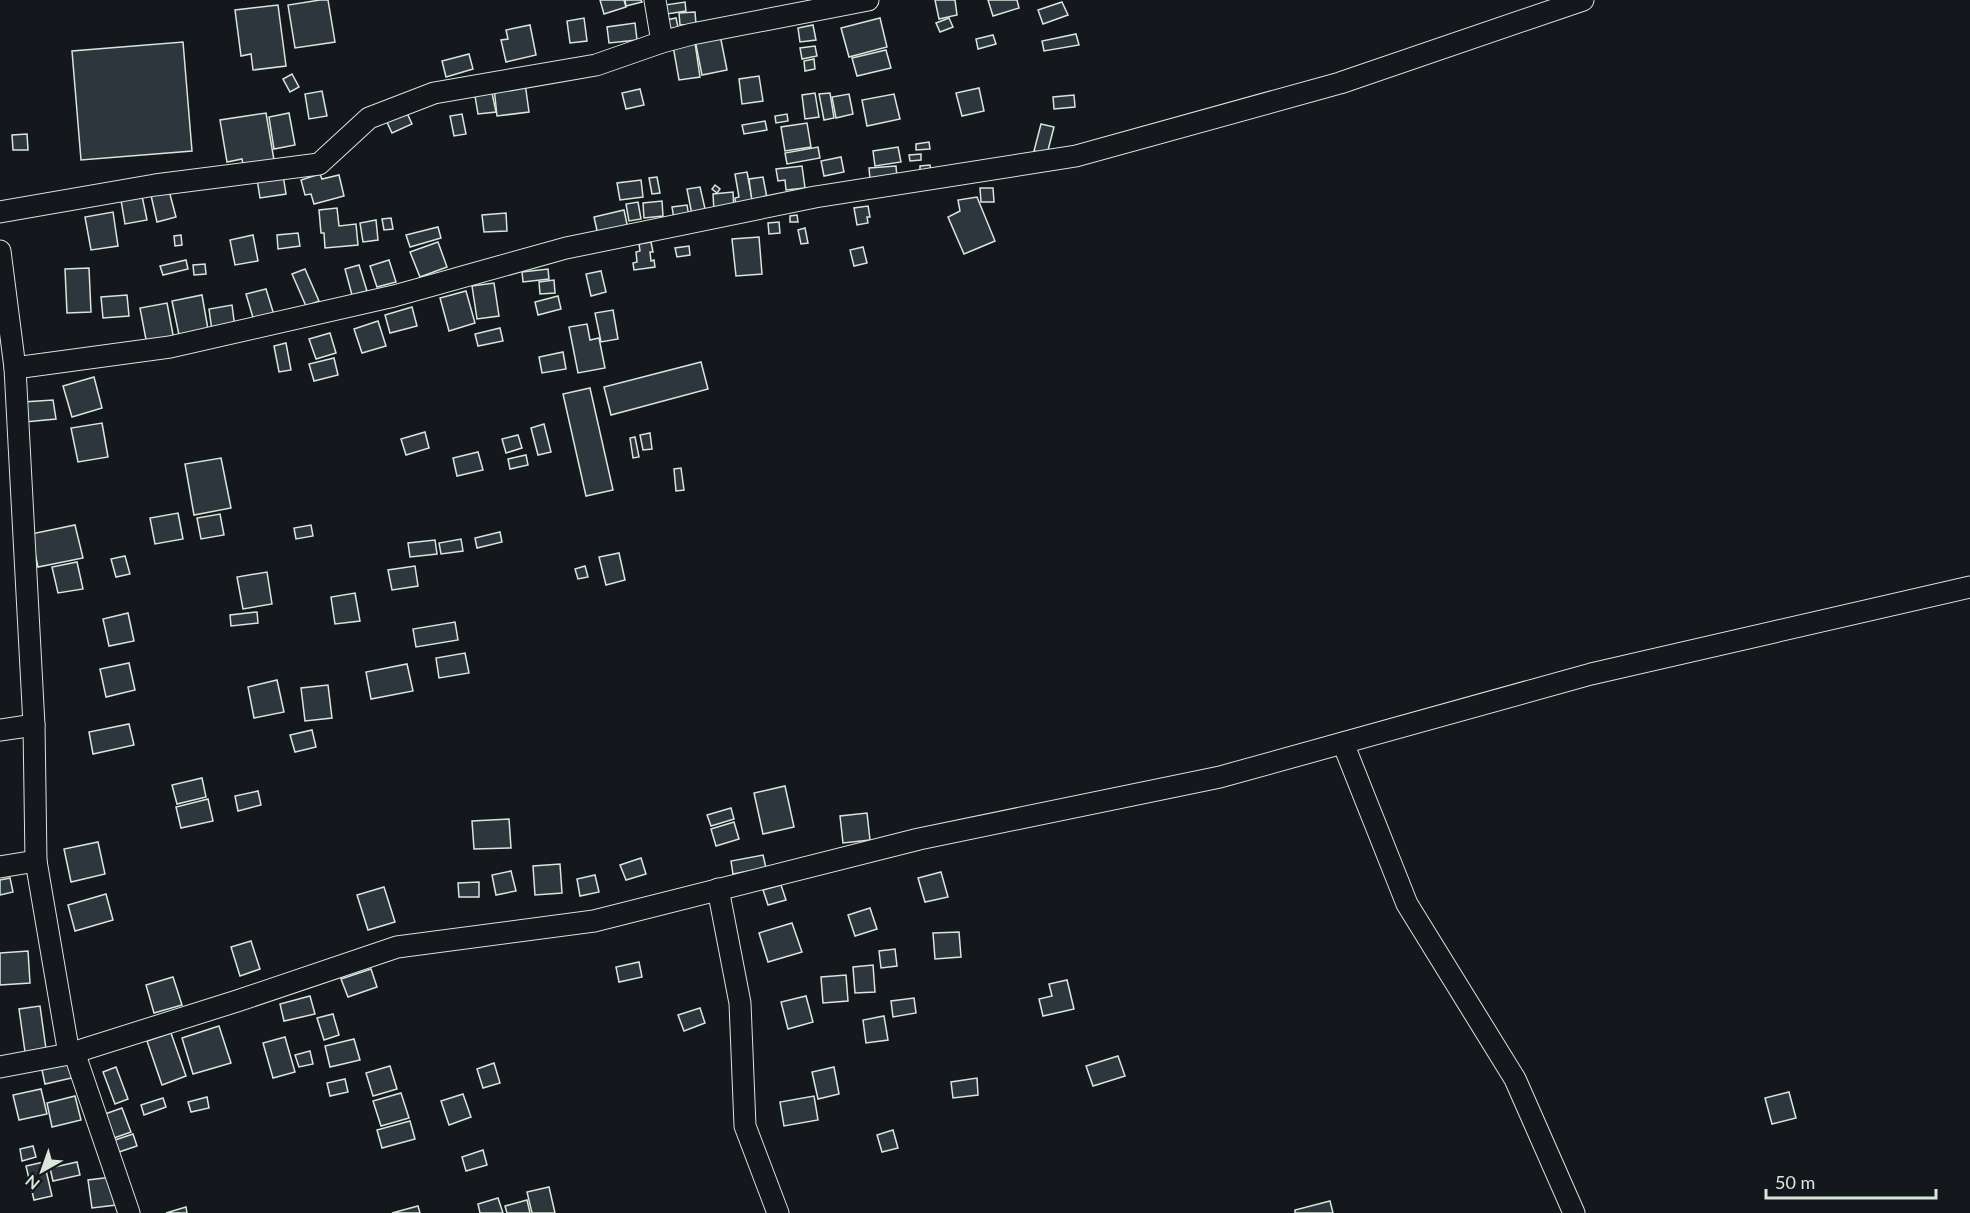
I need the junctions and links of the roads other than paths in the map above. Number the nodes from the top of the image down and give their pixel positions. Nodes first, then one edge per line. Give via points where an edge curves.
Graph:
1 (655, 0) edge
2 (868, 0) edge
3 (1583, 0) edge
4 (662, 42) junction
5 (0, 212) edge
6 (0, 250) edge
7 (6, 343) edge
8 (15, 368) junction
9 (1970, 587) edge
10 (34, 725) junction
11 (0, 730) edge
12 (1343, 743) junction
13 (36, 861) junction
14 (0, 867) edge
15 (718, 889) junction
16 (71, 1053) junction
17 (0, 1067) edge
18 (129, 1213) edge
19 (778, 1213) edge
20 (1574, 1213) edge

1 - 4 street
2 - 4 street
3 - 8 street via 1340,83 1076,156 804,199 566,248 394,296 170,346
4 - 5 street via 596,65 434,93 369,118 319,164 155,185
6 - 7 street
7 - 8 street
8 - 10 street
9 - 12 street via 1591,674
10 - 11 street
10 - 13 street
12 - 15 street via 1220,777 919,839
12 - 20 street via 1407,904 1515,1079
13 - 14 street
13 - 16 street
15 - 16 street via 594,921 397,947
15 - 19 street via 740,1003 745,1126
16 - 17 street
16 - 18 street

